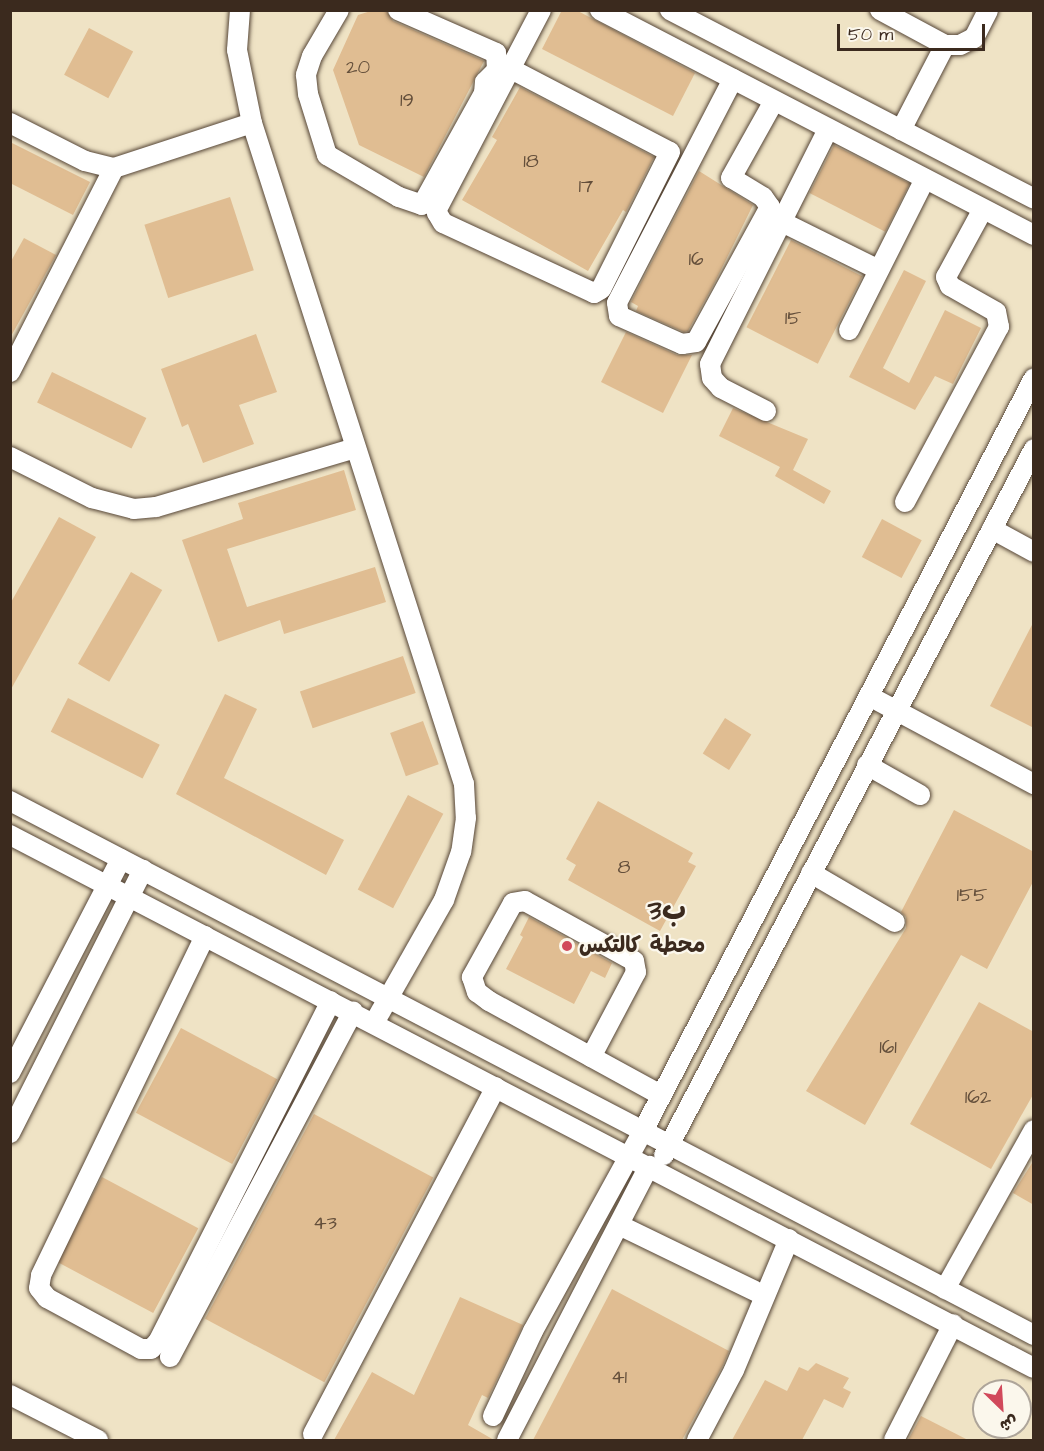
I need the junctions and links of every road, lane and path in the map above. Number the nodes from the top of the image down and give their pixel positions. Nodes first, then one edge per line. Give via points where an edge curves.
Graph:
1 (240, 10) edge
2 (339, 10) edge
3 (398, 10) edge
4 (541, 10) edge
5 (600, 10) edge
6 (670, 10) edge
7 (880, 10) edge
8 (988, 10) edge
9 (945, 45) junction
10 (511, 69) junction
11 (733, 80) junction
12 (774, 101) junction
13 (10, 123) edge
14 (252, 123) junction
15 (828, 129) junction
16 (901, 130) junction
17 (114, 168) junction
18 (925, 179) junction
19 (1034, 199) edge
20 (983, 209) junction
21 (782, 222) junction
22 (1034, 235) edge
23 (879, 270) junction
24 (849, 330) dead end
25 (10, 372) edge
26 (1034, 378) edge
27 (766, 411) dead end
28 (355, 448) junction
29 (1034, 449) edge
30 (10, 457) edge
31 (904, 502) dead end
32 (992, 529) junction
33 (1034, 552) edge
34 (868, 696) junction
35 (895, 710) junction
36 (867, 765) junction
37 (1034, 784) edge
38 (920, 795) dead end
39 (10, 801) edge
40 (10, 835) edge
41 (122, 859) junction
42 (143, 870) junction
43 (811, 873) junction
44 (108, 885) junction
45 (130, 897) junction
46 (896, 922) dead end
47 (205, 936) junction
48 (388, 998) junction
49 (331, 1001) junction
50 (353, 1012) junction
51 (374, 1023) junction
52 (591, 1057) junction
53 (10, 1072) edge
54 (496, 1087) junction
55 (661, 1095) junction
56 (1034, 1130) edge
57 (643, 1131) junction
58 (10, 1132) edge
59 (669, 1145) junction
60 (629, 1156) junction
61 (652, 1168) junction
62 (619, 1225) junction
63 (789, 1239) junction
64 (945, 1289) junction
65 (765, 1296) junction
66 (953, 1324) junction
67 (1034, 1335) edge
68 (170, 1357) dead end
69 (1034, 1368) edge
70 (10, 1395) edge
71 (494, 1416) dead end
72 (313, 1434) dead end
73 (98, 1440) edge
74 (507, 1440) edge
75 (698, 1440) edge
76 (894, 1440) edge

1 - 14 street via 237,50
2 - 3 street via 312,56 306,75 327,155 399,197 422,205 484,93 485,81 497,70 496,53
4 - 10 street
5 - 11 street
6 - 16 street
7 - 9 street
8 - 9 street via 974,38 960,45
9 - 16 street
10 - 10 street via 437,210 438,217 453,228 594,293 601,289 670,152
11 - 12 street
11 - 12 street via 617,303 619,316 681,344 696,342 770,207 763,197 731,178
12 - 15 street
13 - 17 street via 85,161
14 - 17 street
14 - 28 street
15 - 18 street
15 - 21 street
16 - 19 street
17 - 25 street
18 - 20 street
18 - 23 street
20 - 22 street
20 - 31 street via 946,277 950,286 996,312 999,327
21 - 23 street
21 - 27 street via 710,364 712,378 721,388
23 - 24 street
26 - 34 street
28 - 30 street via 156,507 134,508 92,498
28 - 48 street via 464,784 466,818 461,852 444,900
29 - 32 street
32 - 33 street
32 - 35 street
34 - 35 street
34 - 55 street
35 - 36 street
35 - 37 street
36 - 38 street
36 - 43 street
39 - 41 street
40 - 44 street
41 - 42 street
41 - 44 street
42 - 45 street
42 - 48 street
43 - 46 street
43 - 59 street
44 - 45 street
44 - 53 street
45 - 47 street
45 - 58 street
47 - 49 street
47 - 49 street via 41,1276 39,1288 47,1298 141,1349 151,1349 158,1342
48 - 51 street
48 - 57 street
49 - 50 street
50 - 51 street
50 - 68 street
51 - 54 street
52 - 52 street via 489,1001 473,985 472,977 513,903 525,901 634,961 636,972
52 - 55 street
54 - 60 street
54 - 72 street
55 - 57 street
56 - 64 street
57 - 59 street
57 - 60 street
59 - 61 street
59 - 64 street
60 - 61 street
60 - 71 street via 534,1332
61 - 62 street
61 - 63 street
62 - 65 street
62 - 74 street
63 - 65 street
63 - 66 street
64 - 67 street
65 - 75 street via 734,1370
66 - 69 street
66 - 76 street
70 - 73 street

